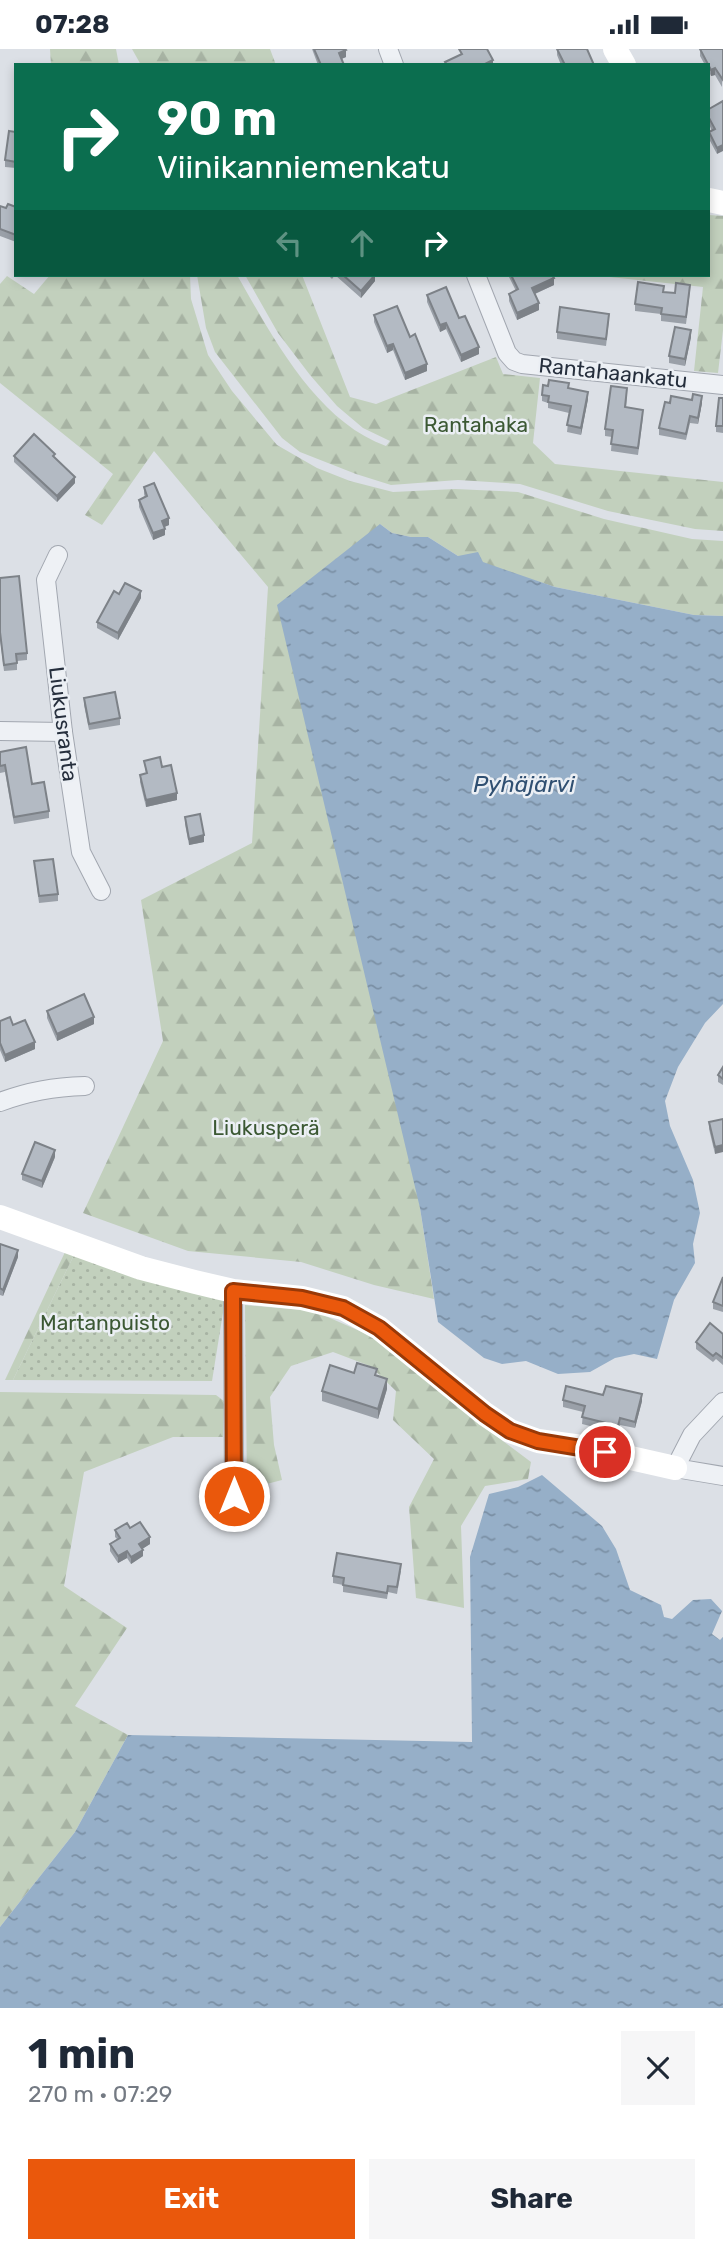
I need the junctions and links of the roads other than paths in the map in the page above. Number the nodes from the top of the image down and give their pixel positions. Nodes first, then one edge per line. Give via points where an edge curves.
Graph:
1 (477, 277) edge
2 (723, 385) edge
3 (58, 555) dead end
4 (0, 731) edge
5 (63, 732) junction
6 (102, 891) dead end
7 (85, 1086) dead end
8 (0, 1102) edge
9 (0, 1217) edge
10 (233, 1291) junction
11 (723, 1402) edge
12 (675, 1468) junction
13 (723, 1476) edge
14 (234, 1496) dead end

1 - 2 street, Rantahaankatu via 514,361
3 - 5 street, Liukusranta via 46,580
4 - 5 street
5 - 6 street, Liukusranta via 80,852
7 - 8 street via 48,1087
9 - 10 street via 141,1268
10 - 12 street via 313,1300 358,1315 510,1431
10 - 14 street
11 - 12 street via 692,1435
12 - 13 street

